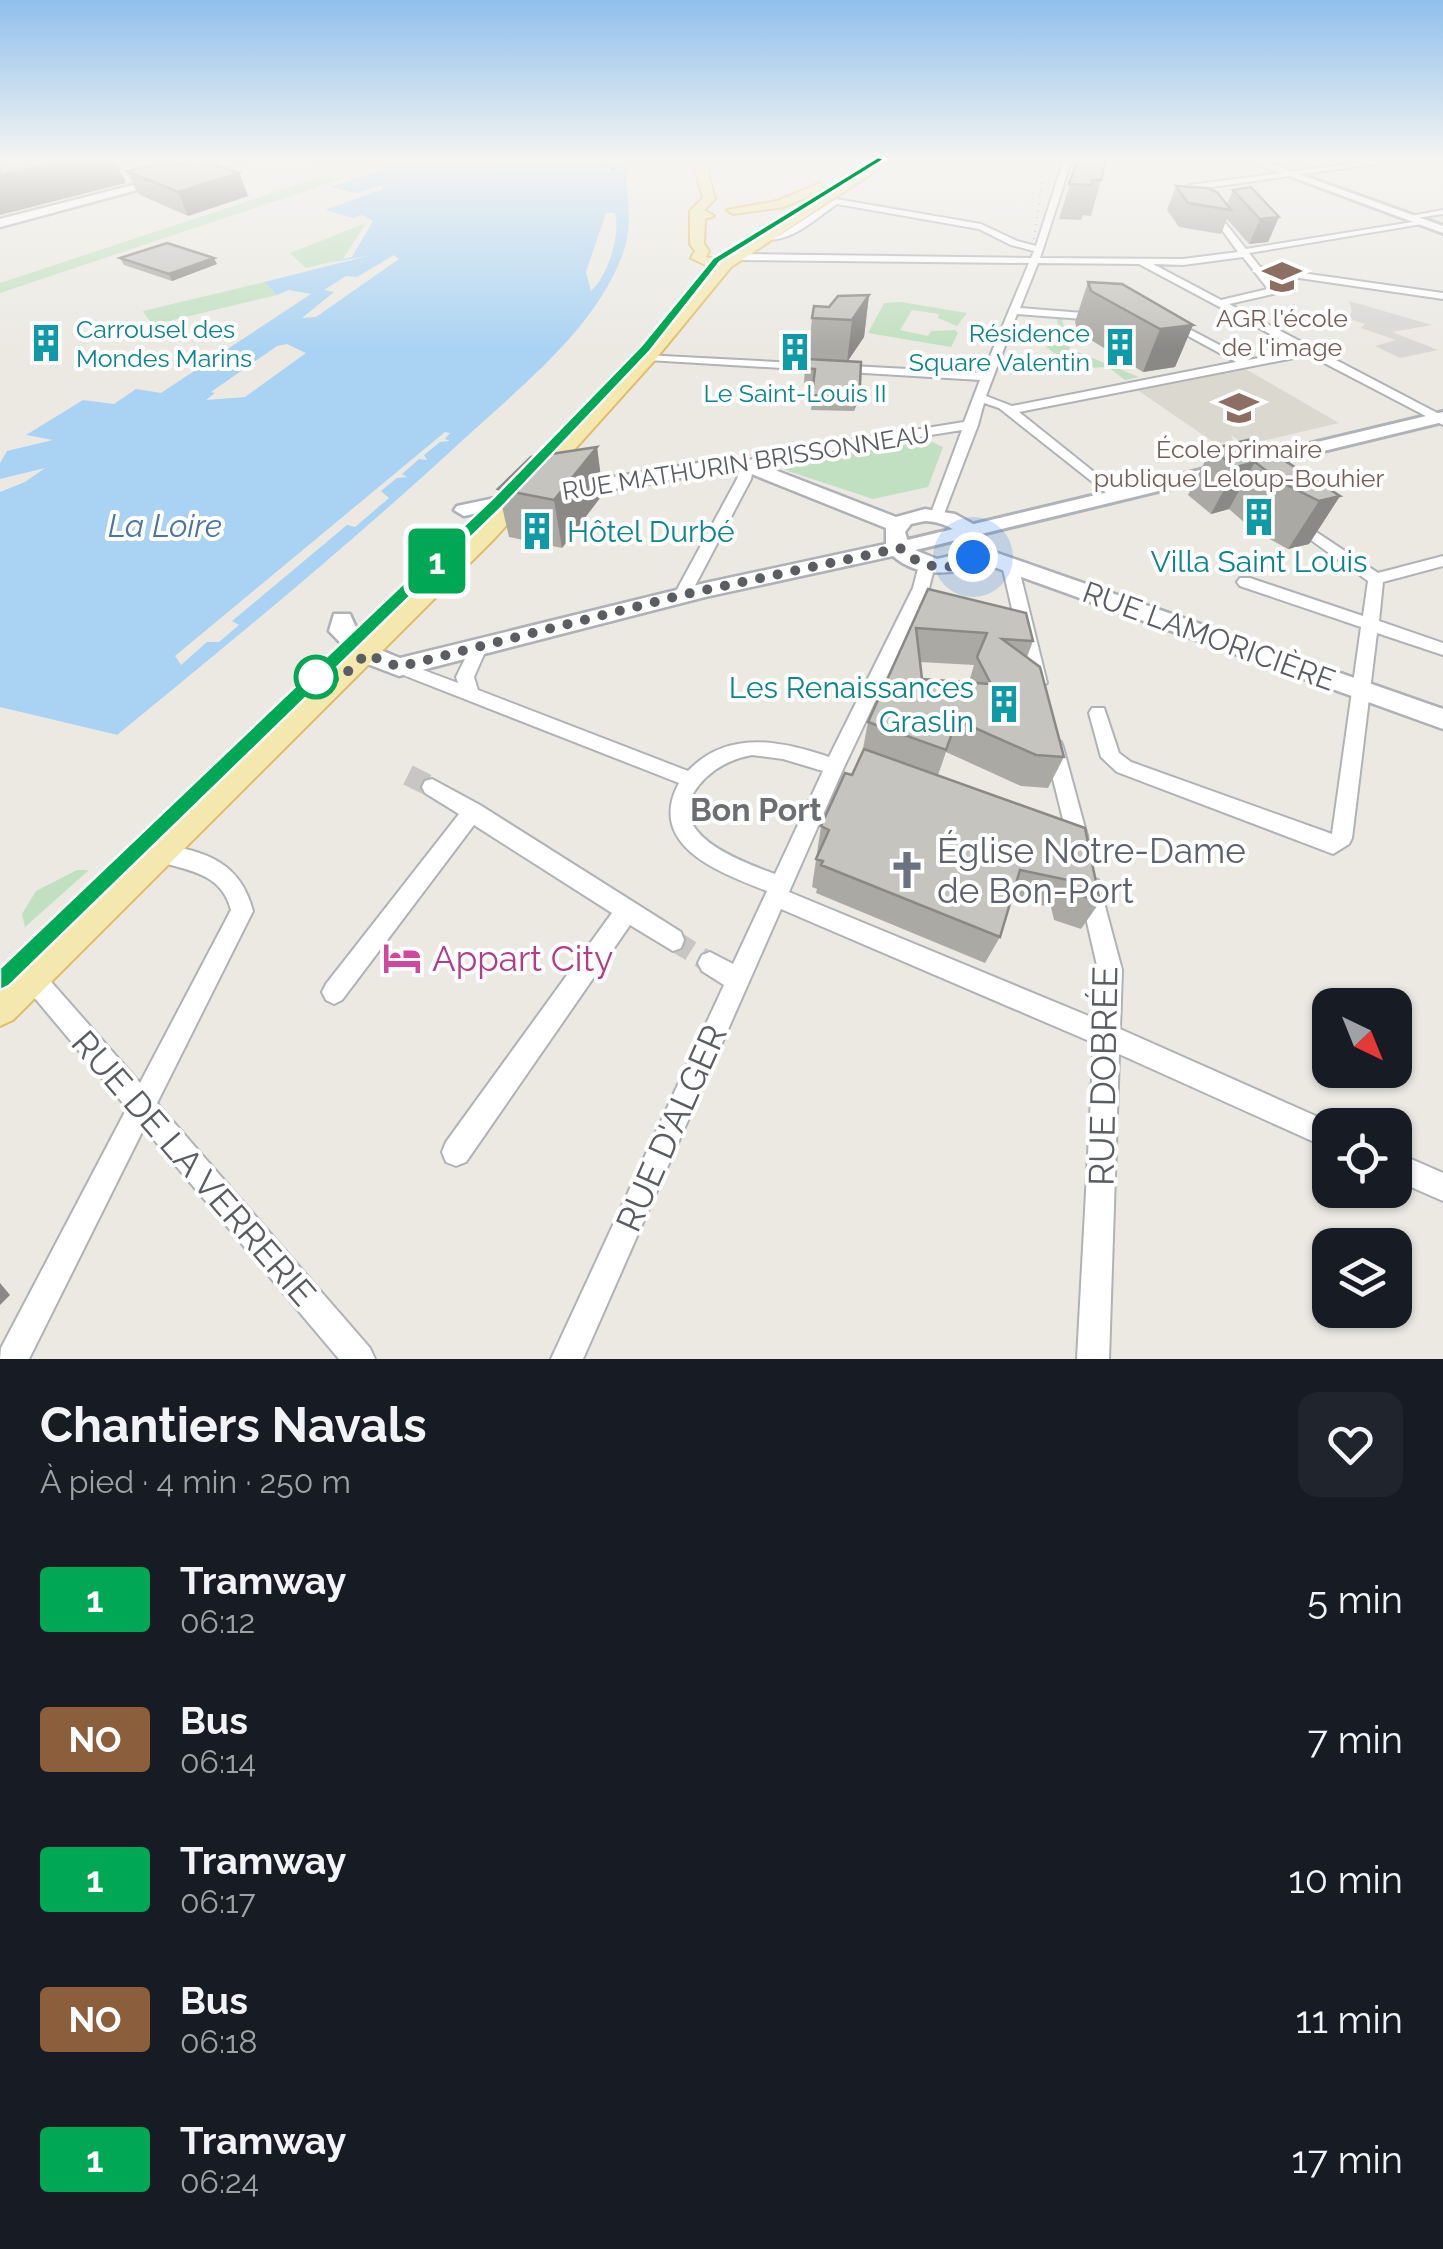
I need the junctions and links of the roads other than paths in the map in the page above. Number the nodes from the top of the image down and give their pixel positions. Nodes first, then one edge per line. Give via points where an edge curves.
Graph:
1 (699, 222) edge
2 (715, 222) edge
3 (790, 222) edge
4 (804, 222) edge
5 (960, 222) edge
6 (1046, 222) edge
7 (1220, 222) edge
8 (1420, 222) edge
9 (766, 238) junction
10 (1243, 253) junction
11 (724, 255) junction
12 (1035, 255) junction
13 (1140, 262) junction
14 (1255, 268) junction
15 (1443, 296) edge
16 (1220, 303) junction
17 (1014, 311) junction
18 (1116, 319) edge
19 (1156, 322) edge
20 (1310, 351) junction
21 (648, 356) junction
22 (1246, 363) junction
23 (987, 376) junction
24 (980, 398) junction
25 (1010, 410) junction
26 (1441, 419) edge
27 (972, 425) junction
28 (747, 466) junction
29 (1114, 495) junction
30 (520, 496) junction
31 (464, 510) dead end
32 (1282, 513) edge
33 (937, 516) junction
34 (899, 537) junction
35 (972, 542) junction
36 (1443, 561) edge
37 (926, 565) junction
38 (1010, 565) junction
39 (1376, 579) junction
40 (1244, 582) dead end
41 (682, 595) junction
42 (342, 620) dead end
43 (1372, 625) junction
44 (480, 645) junction
45 (1443, 649) edge
46 (366, 654) junction
47 (399, 667) junction
48 (1358, 690) junction
49 (472, 696) junction
50 (1098, 713) dead end
51 (1443, 719) edge
52 (836, 764) junction
53 (858, 767) edge
54 (689, 779) junction
55 (432, 787) tunnel mouth
56 (473, 810) junction
57 (161, 853) junction
58 (778, 891) junction
59 (627, 910) junction
60 (674, 940) tunnel mouth
61 (710, 964) tunnel mouth
62 (31, 976) junction
63 (738, 981) junction
64 (334, 992) dead end
65 (0, 1007) edge
66 (1108, 1036) junction
67 (141, 1108) junction
68 (1312, 1128) edge
69 (456, 1152) dead end
70 (1412, 1174) edge
71 (1443, 1188) edge
72 (12, 1359) edge
73 (359, 1359) edge
74 (567, 1359) edge
75 (1093, 1359) edge

1 - 11 main road via 697,244
2 - 11 main road via 710,241
3 - 9 main road
4 - 9 street via 782,237
5 - 12 street via 981,226
6 - 12 street
7 - 10 street
8 - 10 street
9 - 11 main road
10 - 13 street
10 - 14 street
11 - 12 street
11 - 21 main road
12 - 13 street
12 - 17 street
13 - 16 street
14 - 15 street
14 - 16 street via 1273,292
16 - 20 street
17 - 18 street
17 - 23 street
19 - 22 street via 1173,323
20 - 22 street
20 - 26 street
21 - 23 street
21 - 30 main road
22 - 25 street
23 - 24 street
24 - 25 street
24 - 27 street
25 - 29 street
26 - 29 street via 1228,475
27 - 28 street, RUE MATHURIN BRISSONNEAU
27 - 33 street
28 - 30 main road, RUE MATHURIN BRISSONNEAU
28 - 34 main road
28 - 41 street
29 - 35 street
30 - 31 main road, RUE MATHURIN BRISSONNEAU
30 - 46 main road
32 - 39 street
33 - 34 main road via 914,516
33 - 35 main road, RUE LAMORICIÈRE via 956,521
34 - 35 street
34 - 37 main road
34 - 41 main road
35 - 37 main road via 957,566
35 - 38 main road, RUE LAMORICIÈRE
36 - 39 street
37 - 52 street, RUE D'ALGER
38 - 48 main road, RUE LAMORICIÈRE
38 - 66 street, RUE DOBRÉE via 1069,841 1110,970
39 - 43 street
40 - 43 street
41 - 44 main road
42 - 46 main road via 346,639
43 - 45 street
43 - 48 street
44 - 47 main road
44 - 49 street via 465,678
46 - 47 main road
46 - 57 main road
47 - 49 street
48 - 50 street via 1342,838 1333,845 1124,767 1111,757
48 - 51 main road, RUE LAMORICIÈRE
49 - 54 street
52 - 53 street
52 - 54 street via 751,748 717,756
52 - 58 street, RUE D'ALGER
54 - 58 street via 680,812 696,845
55 - 56 street
56 - 59 street
56 - 64 street
57 - 62 main road
57 - 67 street via 188,857 224,875 240,893 242,911
58 - 63 street, RUE D'ALGER
58 - 66 street
59 - 60 street
59 - 69 street
61 - 63 street
62 - 65 main road
62 - 67 street, RUE DE LA VERRERIE
63 - 74 street, RUE D'ALGER
66 - 68 street
66 - 75 street, RUE DOBRÉE
67 - 72 street
67 - 73 street, RUE DE LA VERRERIE
70 - 71 street

